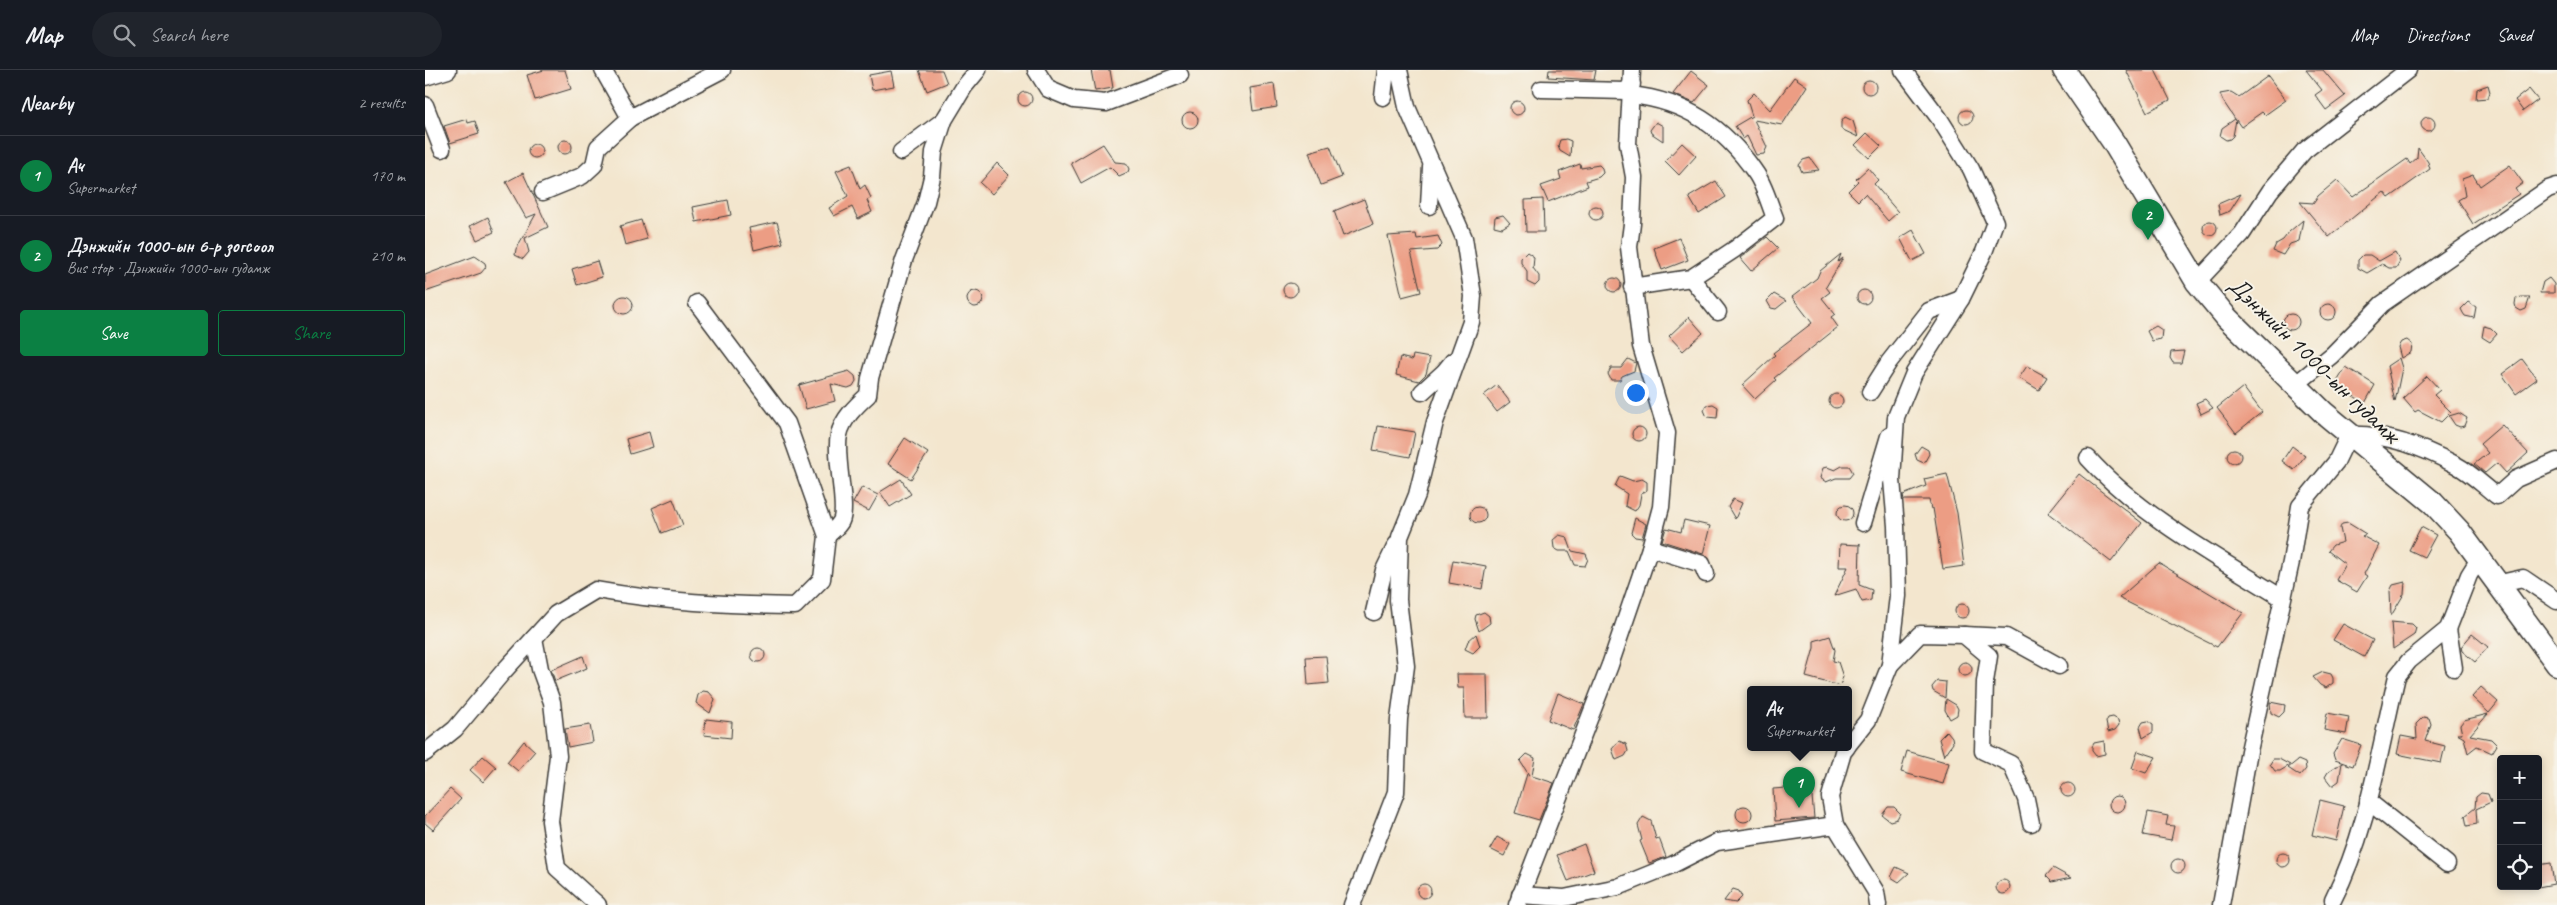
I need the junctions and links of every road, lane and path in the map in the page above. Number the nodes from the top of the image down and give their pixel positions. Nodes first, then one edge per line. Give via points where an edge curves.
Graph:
1 (448, 70) edge
2 (603, 70) edge
3 (722, 70) edge
4 (978, 70) edge
5 (1036, 70) edge
6 (1386, 70) edge
7 (1399, 70) edge
8 (1903, 70) edge
9 (2064, 70) edge
10 (2408, 70) edge
11 (1179, 75) dead end
12 (425, 77) edge
13 (1631, 83) edge
14 (1541, 89) dead end
15 (1383, 97) dead end
16 (425, 105) edge
17 (630, 118) junction
18 (944, 120) junction
19 (442, 149) dead end
20 (901, 152) dead end
21 (1431, 160) junction
22 (2557, 186) edge
23 (543, 192) dead end
24 (1429, 206) dead end
25 (1691, 278) junction
26 (2197, 282) junction
27 (1632, 287) junction
28 (1961, 299) junction
29 (697, 303) dead end
30 (1718, 312) dead end
31 (1461, 349) junction
32 (2295, 385) junction
33 (1422, 392) dead end
34 (1871, 392) dead end
35 (1896, 417) junction
36 (2349, 434) junction
37 (2088, 458) dead end
38 (2557, 461) edge
39 (1863, 523) dead end
40 (827, 536) junction
41 (1400, 536) junction
42 (1650, 548) junction
43 (2479, 559) junction
44 (1706, 574) dead end
45 (2496, 584) junction
46 (2283, 598) junction
47 (2557, 601) edge
48 (1373, 612) dead end
49 (2448, 629) junction
50 (1964, 635) junction
51 (534, 638) junction
52 (2557, 664) edge
53 (1890, 665) junction
54 (2059, 666) dead end
55 (2454, 668) dead end
56 (1852, 740) edge
57 (1844, 751) edge
58 (425, 753) edge
59 (2367, 801) junction
60 (2031, 823) dead end
61 (1835, 825) junction
62 (2447, 864) dead end
63 (1518, 900) edge
64 (2333, 900) dead end
65 (598, 905) edge
66 (1352, 905) edge
67 (1879, 905) edge
68 (2221, 905) edge

1 - 12 street
2 - 17 street
3 - 17 street
4 - 18 street
5 - 11 street via 1048,89 1074,100 1106,103
6 - 15 street
7 - 21 street via 1407,107
8 - 28 street via 1971,169 1995,222
9 - 26 main road, Дэнжийн 1000-ын гудамж via 2114,144
10 - 26 street via 2304,151 2270,191 2241,234
13 - 14 street via 1626,91
13 - 25 street via 1704,118 1756,173 1775,218
13 - 27 street via 1628,144 1634,177 1629,247
16 - 19 street
17 - 23 street via 598,147 594,165 582,176
18 - 20 street
18 - 40 street via 934,152 926,202 904,260 868,395 852,410 839,434 838,469 843,515
21 - 24 street
21 - 31 street via 1464,238 1472,286 1471,322
22 - 32 street via 2548,189 2382,304 2332,355
25 - 27 street
25 - 30 street
26 - 32 main road, Дэнжийн 1000-ын гудамж via 2227,318
27 - 42 street via 1641,346 1667,433 1661,507
28 - 34 street via 1929,311 1889,362
28 - 35 street via 1914,373
29 - 40 street via 787,423
31 - 33 street via 1444,372
31 - 41 street via 1435,422 1417,495
32 - 36 main road, Дэнжийн 1000-ын гудамж
35 - 39 street via 1880,459
35 - 53 street via 1892,480 1897,596
36 - 38 street via 2408,443 2458,466 2497,496 2516,479
36 - 43 main road, Дэнжийн 1000-ын гудамж via 2433,503 2459,530
36 - 46 street via 2336,462 2300,506
37 - 46 street via 2109,482 2188,539
40 - 51 street via 822,579 795,606 712,605 596,590 556,614
41 - 48 street via 1384,570
41 - 66 street via 1398,600 1406,666 1399,719 1396,792
42 - 44 street via 1702,564
42 - 63 street via 1611,665
43 - 45 main road, Дэнжийн 1000-ын гудамж
43 - 49 street via 2469,575
45 - 47 street via 2523,578
45 - 52 main road, Дэнжийн 1000-ын гудамж
46 - 68 street via 2249,751
49 - 55 street
49 - 59 street via 2409,661 2397,676
50 - 53 street via 1921,634
50 - 54 street via 2006,636
50 - 60 street via 1989,656 1983,751 2011,764 2026,799
51 - 58 street via 455,729
51 - 65 street via 540,669 552,702 559,756 550,821 557,868
53 - 56 street via 1868,720
57 - 61 street via 1830,797
59 - 62 street
59 - 64 street via 2360,833
61 - 63 street via 1717,842 1618,887 1564,898
61 - 67 street via 1876,892

